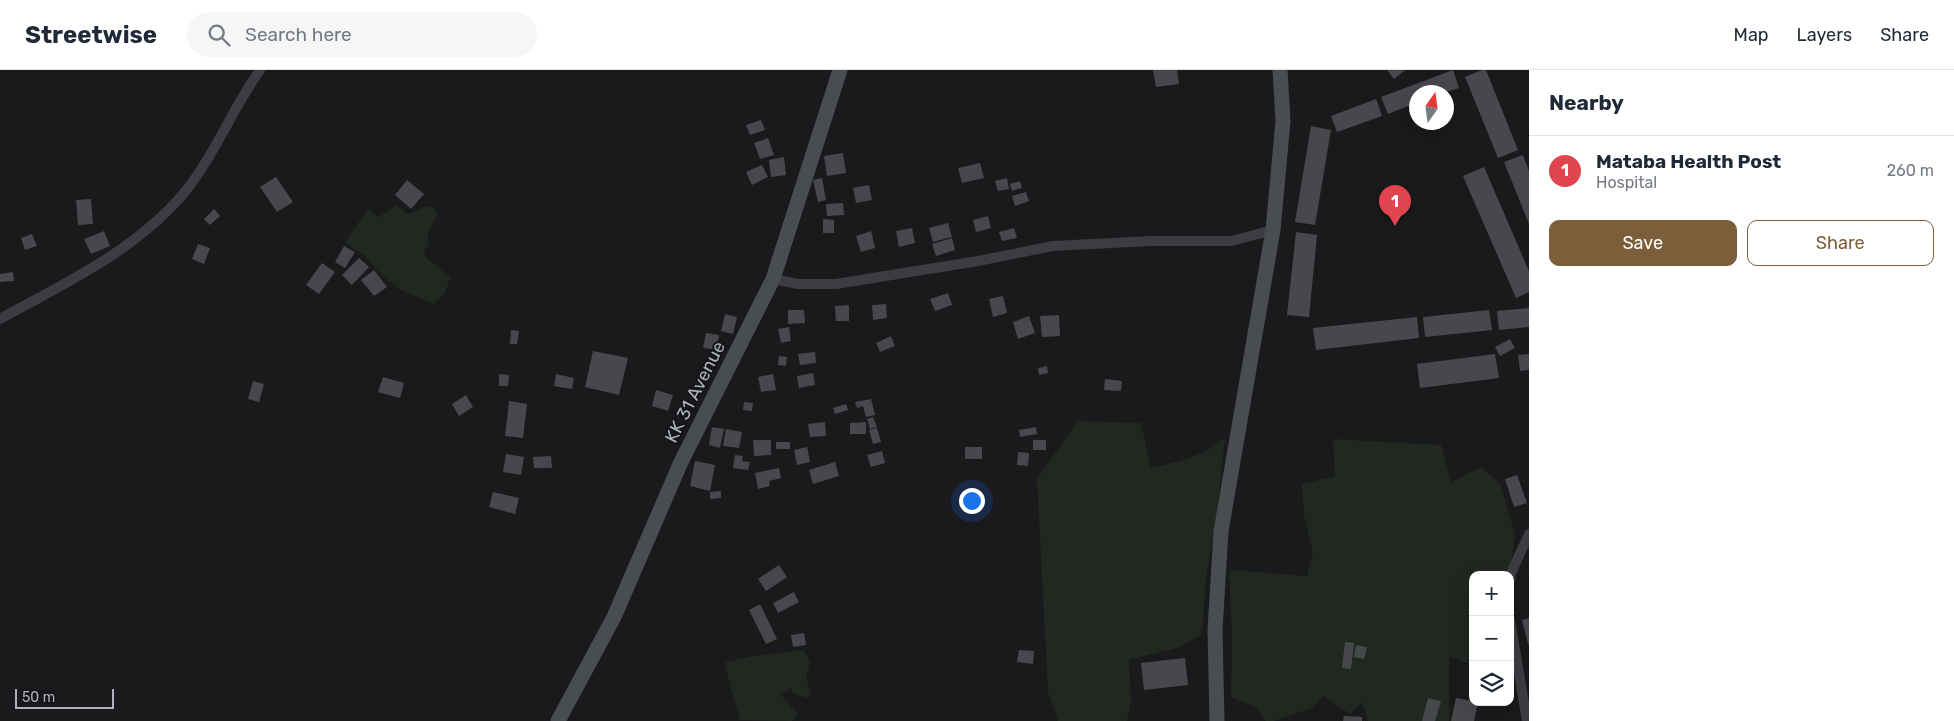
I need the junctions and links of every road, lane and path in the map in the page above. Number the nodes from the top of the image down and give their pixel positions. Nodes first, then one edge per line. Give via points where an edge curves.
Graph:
1 (260, 70) edge
2 (840, 70) edge
3 (1280, 70) edge
4 (1273, 230) junction
5 (773, 279) junction
6 (0, 319) edge
7 (1529, 534) edge
8 (1512, 571) edge
9 (1514, 644) edge
10 (558, 721) edge
11 (1217, 721) edge
12 (1527, 721) edge

1 - 6 street via 212,153 184,193 154,224 106,261
2 - 5 street, KK 31 Avenue
3 - 4 street via 1283,121
4 - 5 street via 1231,241 1053,246 836,284 798,284
4 - 11 street via 1221,530 1215,630
5 - 10 street, KK 31 Avenue via 681,462 614,617
7 - 8 street
9 - 12 street

